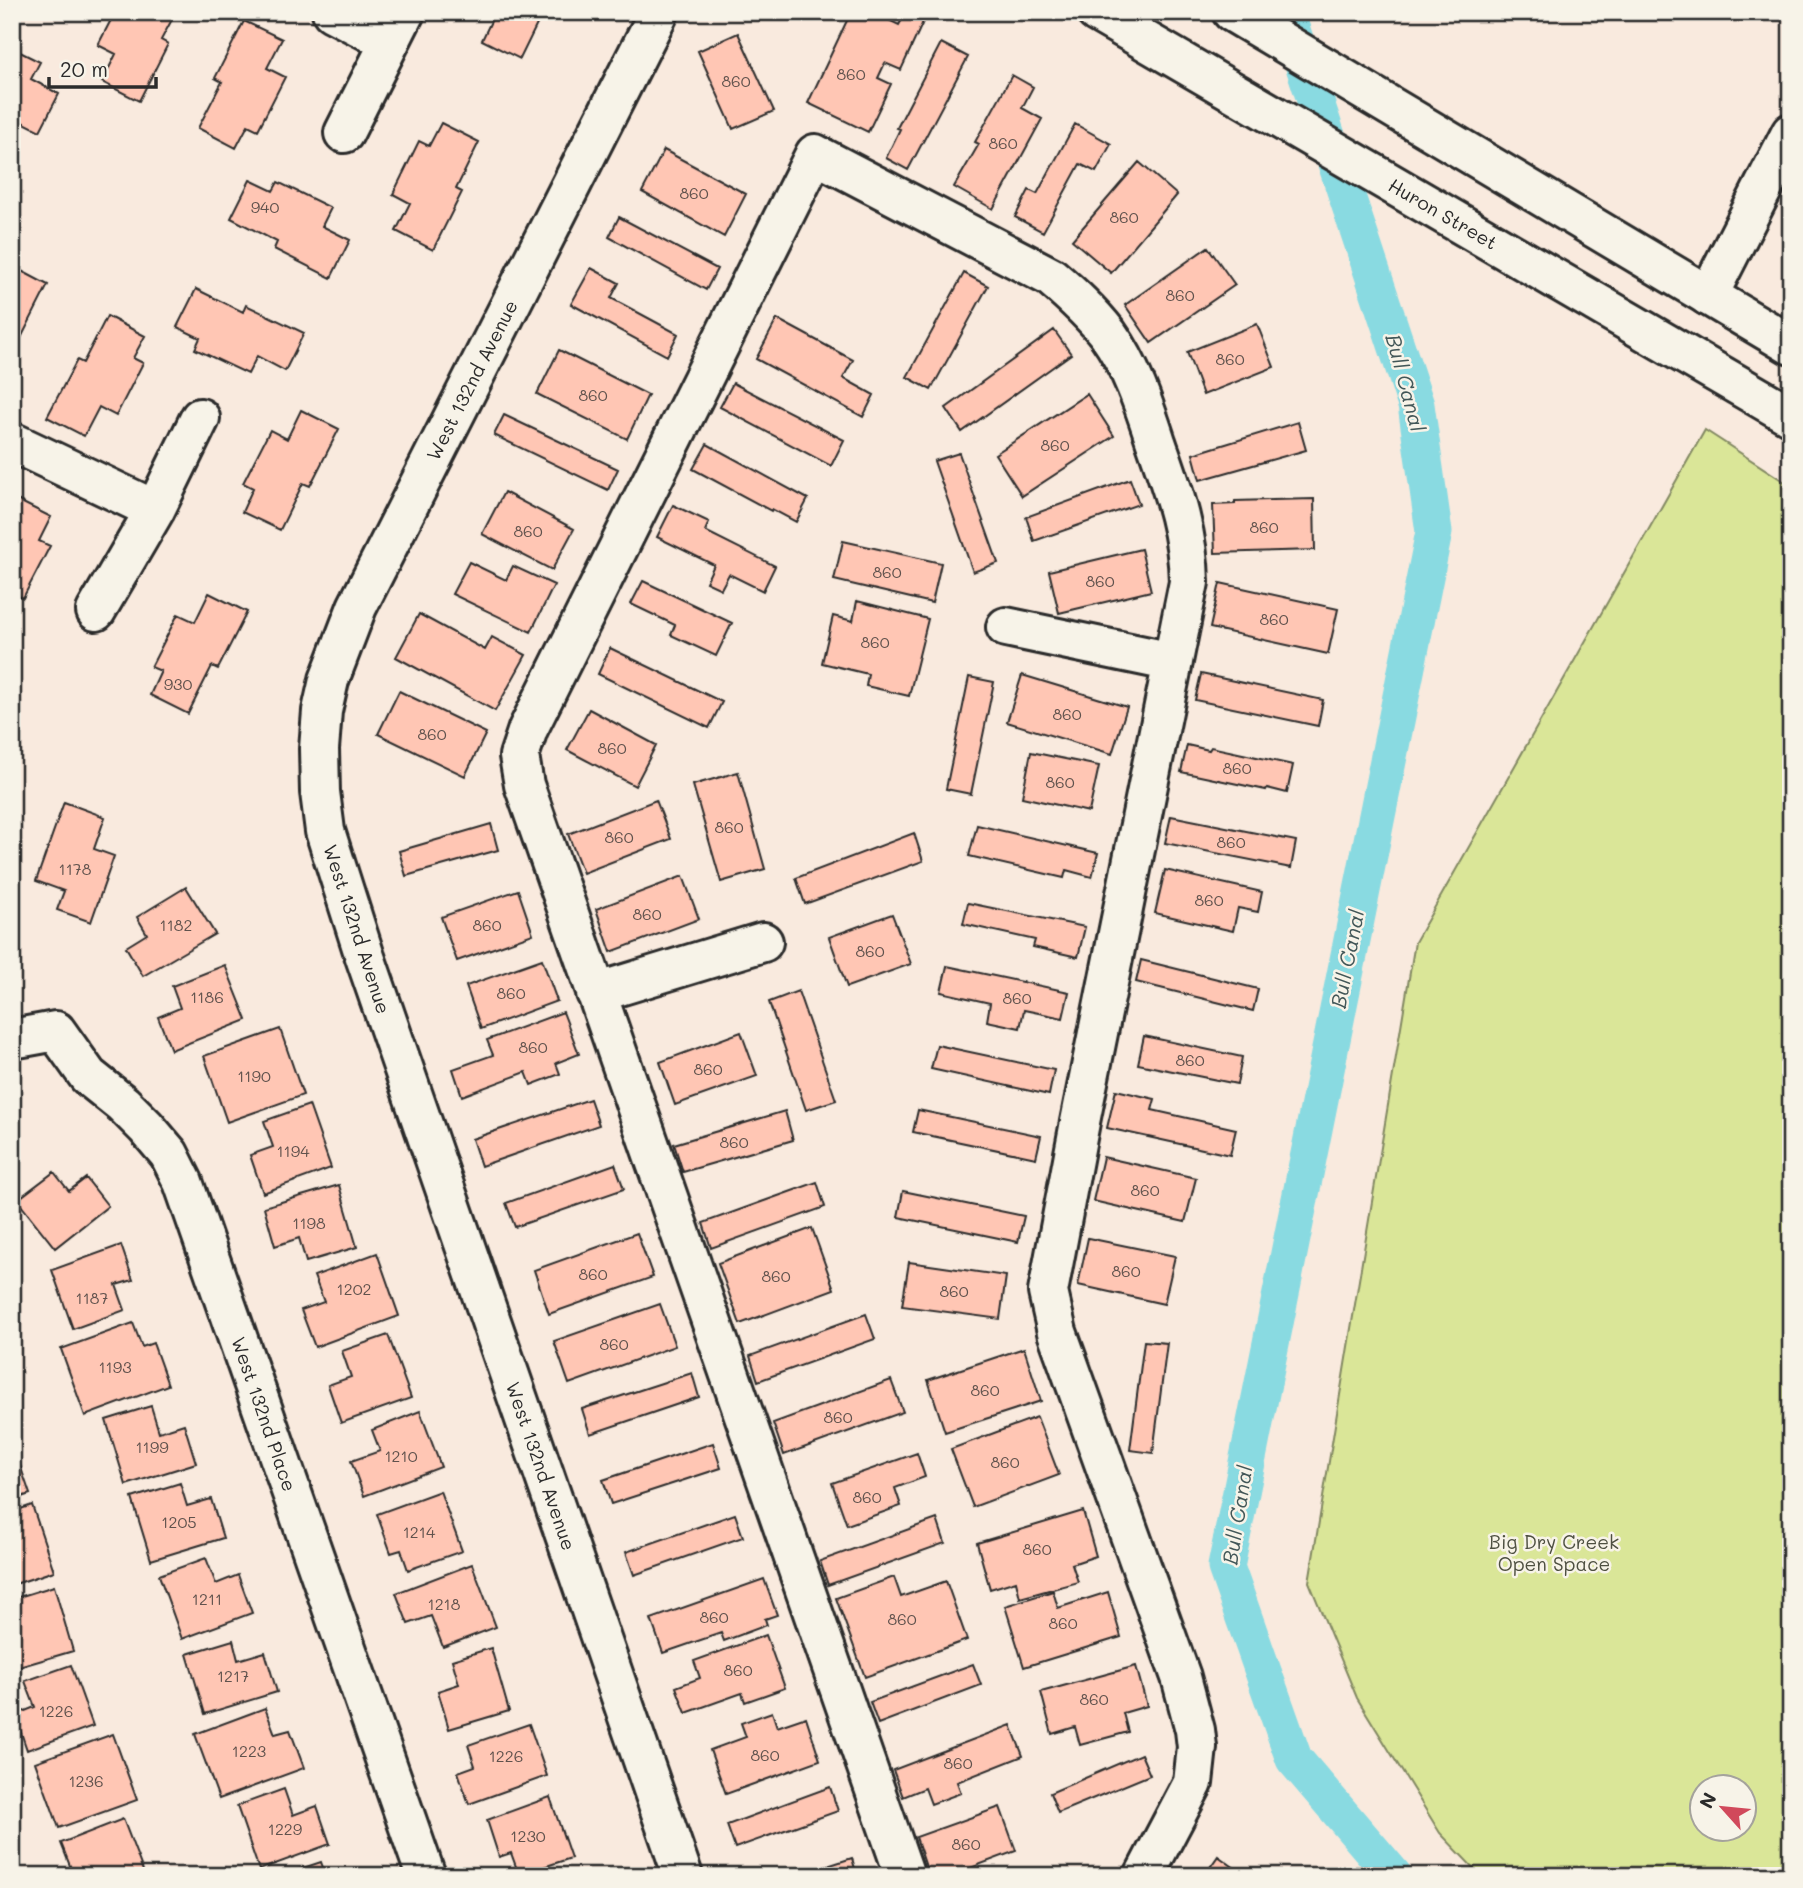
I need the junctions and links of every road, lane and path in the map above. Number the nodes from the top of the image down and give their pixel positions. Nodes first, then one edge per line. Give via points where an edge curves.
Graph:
1 (332, 12) edge
2 (659, 12) edge
3 (1096, 12) edge
4 (1235, 14) edge
5 (397, 27) edge
6 (344, 133) dead end
7 (1791, 133) edge
8 (1708, 296) junction
9 (1791, 345) edge
10 (1791, 416) edge
11 (200, 418) dead end
12 (12, 442) edge
13 (155, 510) junction
14 (96, 611) dead end
15 (1006, 626) dead end
16 (1173, 662) junction
17 (763, 942) dead end
18 (596, 993) junction
19 (12, 1040) edge
20 (426, 1876) edge
21 (683, 1876) edge
22 (905, 1876) edge
23 (1144, 1876) edge

1 - 5 street
2 - 21 street, West 132nd Avenue via 357,607 329,680 318,749 325,831 365,957
3 - 10 street, Huron Street
4 - 8 street
5 - 6 street
7 - 8 street
8 - 9 street
11 - 13 street
12 - 13 street
13 - 14 street
15 - 16 street
16 - 18 street via 1189,582 1182,522 1144,405 1110,337 1051,277 815,154 528,729 519,756 524,785
16 - 23 street via 1048,1292 1057,1332 1181,1677 1195,1730 1192,1783
17 - 18 street
18 - 22 street
19 - 20 street, West 132nd Place via 56,1031 88,1076 123,1104 169,1154 183,1182

